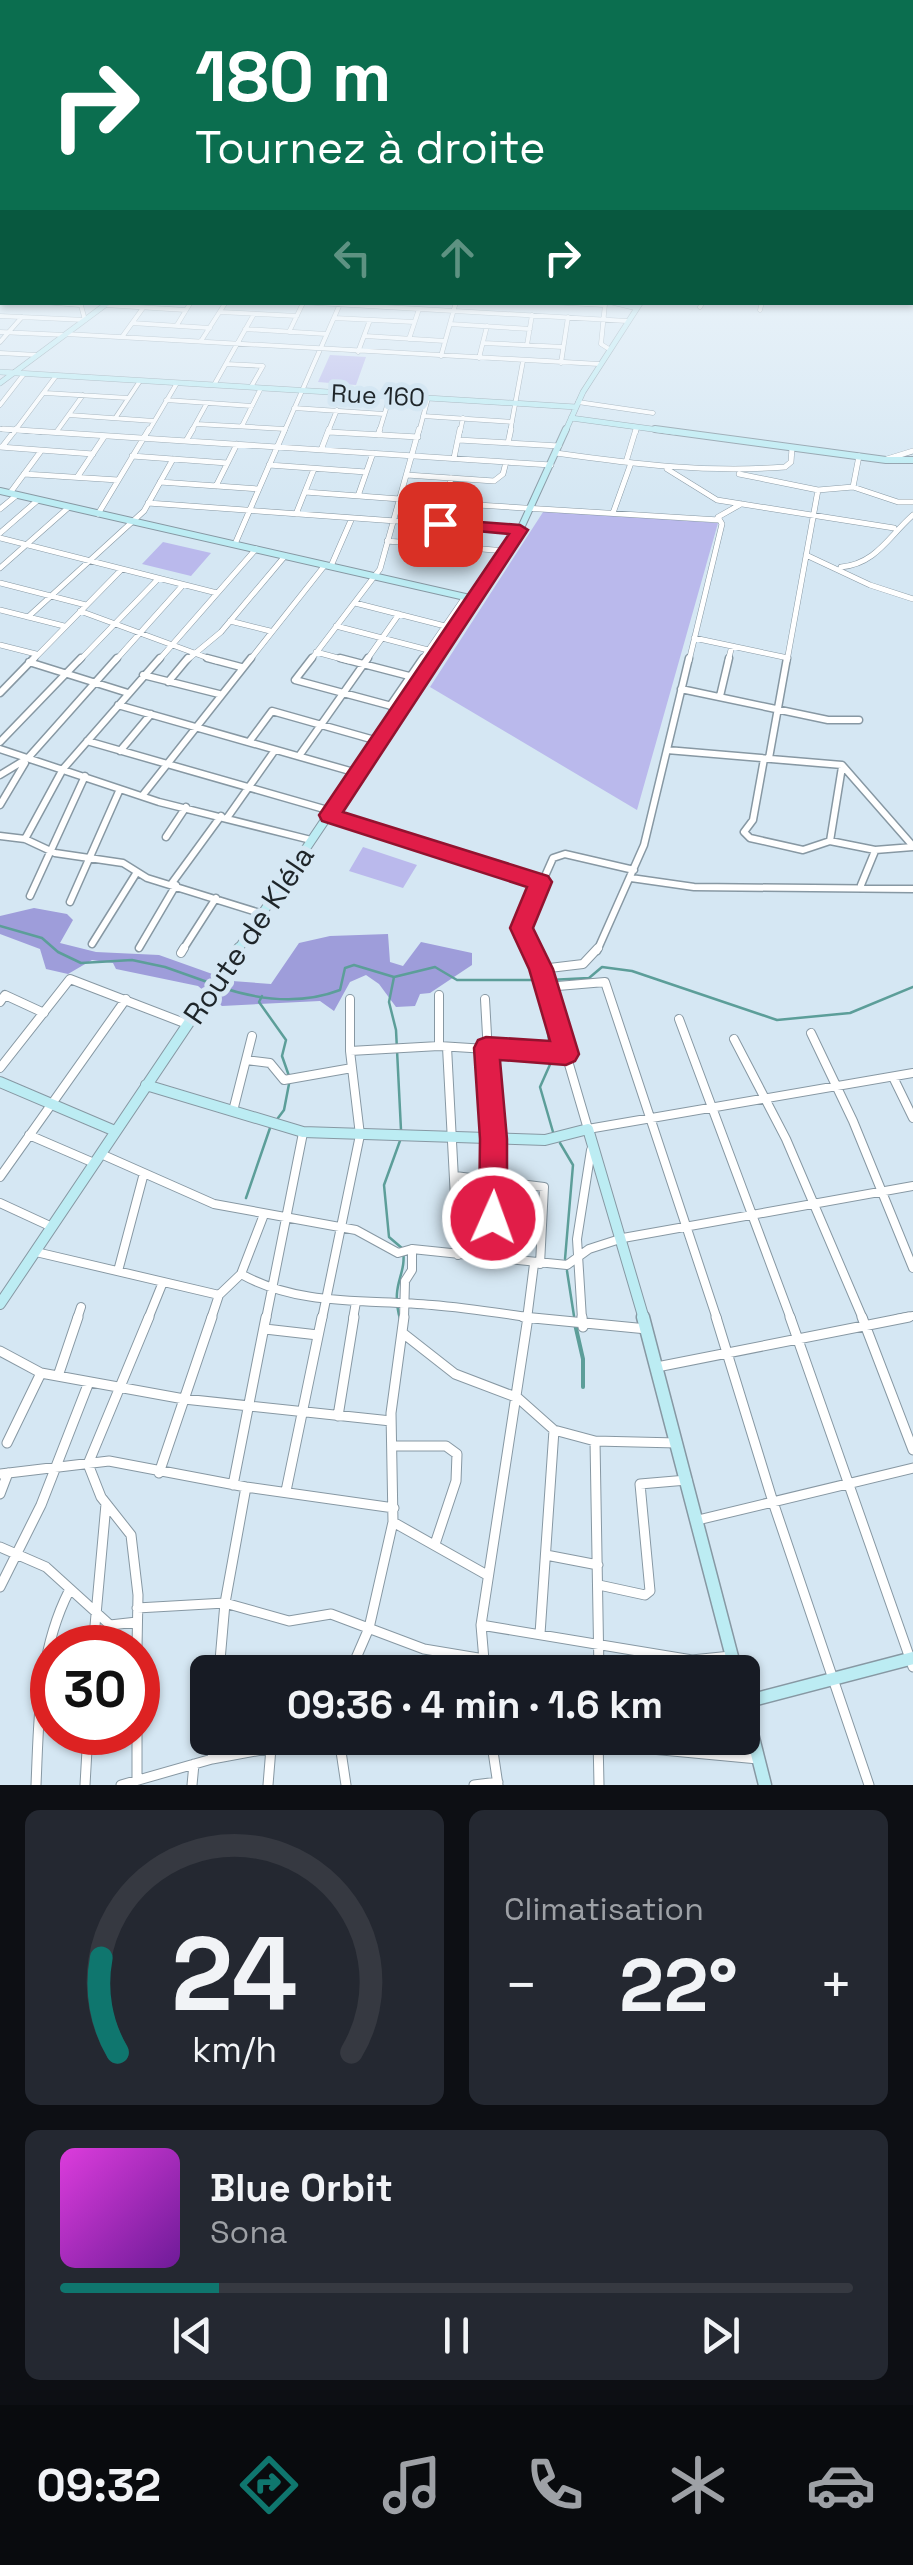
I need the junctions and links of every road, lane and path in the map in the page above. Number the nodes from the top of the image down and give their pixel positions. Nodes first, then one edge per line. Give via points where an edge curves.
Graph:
1 (33, 333) edge
2 (125, 333) edge
3 (206, 333) edge
4 (243, 333) edge
5 (313, 333) edge
6 (410, 333) edge
7 (447, 333) edge
8 (485, 333) edge
9 (529, 333) edge
10 (566, 333) edge
11 (603, 333) edge
12 (620, 333) edge
13 (326, 334) joint
14 (66, 335) junction
15 (364, 336) joint
16 (121, 338) junction
17 (408, 339) junction
18 (445, 341) junction
19 (200, 342) junction
20 (483, 342) junction
21 (236, 345) junction
22 (527, 345) junction
23 (564, 347) junction
24 (320, 349) junction
25 (609, 350) junction
26 (358, 352) junction
27 (0, 353) edge
28 (37, 356) junction
29 (441, 356) junction
30 (479, 358) junction
31 (523, 360) junction
32 (561, 362) junction
33 (226, 364) junction
34 (599, 364) junction
35 (0, 372) edge
36 (14, 373) junction
37 (24, 374) junction
38 (56, 376) junction
39 (140, 380) junction
40 (0, 383) edge
41 (177, 383) junction
42 (214, 385) junction
43 (251, 387) junction
44 (261, 388) junction
45 (302, 390) junction
46 (44, 392) junction
47 (83, 395) junction
48 (390, 396) junction
49 (128, 398) junction
50 (428, 398) junction
51 (166, 400) junction
52 (207, 403) junction
53 (516, 403) junction
54 (577, 404) junction
55 (0, 406) edge
56 (252, 406) junction
57 (294, 408) junction
58 (337, 410) junction
59 (653, 413) dead end
60 (384, 414) junction
61 (69, 415) junction
62 (423, 416) junction
63 (115, 418) junction
64 (464, 418) junction
65 (571, 418) junction
66 (154, 421) junction
67 (512, 422) junction
68 (196, 424) junction
69 (242, 426) junction
70 (637, 427) junction
71 (0, 429) edge
72 (284, 429) junction
73 (15, 430) junction
74 (56, 432) junction
75 (329, 432) junction
76 (378, 435) junction
77 (105, 436) junction
78 (144, 438) junction
79 (418, 438) junction
80 (458, 440) junction
81 (186, 441) junction
82 (508, 443) junction
83 (237, 444) junction
84 (277, 447) junction
85 (1, 448) edge
86 (792, 448) junction
87 (557, 449) junction
88 (41, 450) junction
89 (322, 450) junction
90 (913, 450) edge
91 (372, 453) junction
92 (93, 454) junction
93 (132, 456) junction
94 (412, 456) junction
95 (859, 456) junction
96 (454, 458) junction
97 (174, 459) junction
98 (886, 460) junction
99 (913, 460) edge
100 (506, 462) junction
101 (228, 463) junction
102 (628, 463) junction
103 (551, 465) junction
104 (269, 466) junction
105 (314, 468) junction
106 (666, 468) junction
107 (366, 472) junction
108 (733, 472) junction
109 (24, 474) junction
110 (407, 475) junction
111 (78, 477) junction
112 (451, 478) junction
113 (118, 480) junction
114 (160, 482) junction
115 (216, 486) junction
116 (852, 488) junction
117 (258, 489) junction
118 (818, 490) junction
119 (0, 491) edge
120 (305, 492) junction
121 (14, 494) junction
122 (358, 496) junction
123 (400, 499) junction
124 (38, 500) junction
125 (445, 502) junction
126 (913, 502) edge
127 (148, 504) junction
128 (741, 504) junction
129 (69, 507) junction
130 (532, 507) junction
131 (0, 510) edge
132 (250, 511) junction
133 (613, 513) junction
134 (98, 514) junction
135 (296, 514) junction
136 (913, 515) edge
137 (813, 516) junction
138 (352, 518) junction
139 (719, 520) junction
140 (129, 521) junction
141 (393, 521) junction
142 (440, 524) junction
143 (894, 528) junction
144 (520, 530) junction
145 (0, 536) edge
146 (387, 541) junction
147 (235, 544) junction
148 (26, 545) junction
149 (256, 550) junction
150 (506, 551) junction
151 (806, 555) junction
152 (285, 556) junction
153 (86, 561) junction
154 (328, 566) junction
155 (838, 567) junction
156 (0, 568) edge
157 (121, 570) junction
158 (375, 576) junction
159 (158, 579) junction
160 (0, 583) edge
161 (183, 585) junction
162 (217, 593) junction
163 (50, 596) junction
164 (469, 598) junction
165 (913, 600) edge
166 (355, 603) junction
167 (86, 605) junction
168 (0, 610) edge
169 (80, 611) junction
170 (399, 614) junction
171 (28, 617) junction
172 (230, 622) junction
173 (115, 624) junction
174 (65, 626) junction
175 (336, 626) junction
176 (446, 626) junction
177 (270, 632) junction
178 (140, 633) junction
179 (381, 638) junction
180 (694, 638) junction
181 (0, 644) edge
182 (171, 644) junction
183 (732, 646) junction
184 (433, 651) junction
185 (316, 652) junction
186 (191, 654) junction
187 (38, 655) junction
188 (788, 658) junction
189 (30, 662) junction
190 (363, 664) junction
191 (241, 667) junction
192 (66, 674) junction
193 (142, 675) junction
194 (415, 677) junction
195 (168, 682) junction
196 (95, 683) junction
197 (681, 688) junction
198 (0, 693) edge
199 (128, 693) junction
200 (219, 694) junction
201 (343, 694) junction
202 (720, 696) junction
203 (118, 705) junction
204 (394, 707) junction
205 (778, 708) junction
206 (151, 714) junction
207 (859, 720) dead end
208 (320, 726) junction
209 (197, 727) junction
210 (87, 741) junction
211 (378, 741) junction
212 (248, 742) junction
213 (0, 746) edge
214 (120, 750) junction
215 (275, 750) junction
216 (667, 750) junction
217 (299, 756) junction
218 (28, 758) junction
219 (766, 758) junction
220 (168, 764) junction
221 (842, 765) junction
222 (63, 769) junction
223 (357, 773) junction
224 (0, 775) edge
225 (85, 776) junction
226 (120, 788) junction
227 (249, 788) junction
228 (142, 796) junction
229 (0, 805) edge
230 (186, 807) junction
231 (331, 813) junction
232 (224, 817) junction
233 (0, 836) edge
234 (166, 837) dead end
235 (25, 838) junction
236 (313, 841) junction
237 (830, 842) junction
238 (913, 847) edge
239 (875, 850) junction
240 (50, 851) junction
241 (89, 858) junction
242 (138, 872) junction
243 (632, 874) junction
244 (540, 882) junction
245 (174, 884) junction
246 (860, 886) junction
247 (913, 889) edge
248 (30, 896) dead end
249 (216, 898) junction
250 (70, 902) dead end
251 (264, 914) junction
252 (92, 944) dead end
253 (139, 948) dead end
254 (181, 953) dead end
255 (541, 969) junction
256 (546, 987) junction
257 (439, 995) dead end
258 (126, 999) junction
259 (350, 999) dead end
260 (486, 999) dead end
261 (0, 1002) edge
262 (44, 1013) junction
263 (679, 1019) dead end
264 (188, 1025) junction
265 (810, 1033) dead end
266 (252, 1036) dead end
267 (734, 1039) dead end
268 (443, 1046) junction
269 (486, 1048) junction
270 (350, 1051) junction
271 (566, 1054) junction
272 (246, 1060) junction
273 (0, 1068) edge
274 (352, 1068) junction
275 (913, 1073) edge
276 (893, 1076) junction
277 (0, 1082) edge
278 (836, 1084) junction
279 (146, 1085) junction
280 (767, 1097) junction
281 (52, 1104) junction
282 (710, 1106) junction
283 (232, 1112) junction
284 (651, 1116) junction
285 (913, 1118) edge
286 (588, 1129) junction
287 (116, 1131) junction
288 (303, 1132) junction
289 (29, 1135) junction
290 (360, 1135) junction
291 (454, 1138) junction
292 (494, 1139) junction
293 (592, 1144) junction
294 (97, 1158) junction
295 (144, 1172) junction
296 (456, 1176) junction
297 (0, 1177) edge
298 (495, 1180) junction
299 (913, 1186) edge
300 (881, 1191) junction
301 (816, 1202) junction
302 (0, 1203) edge
303 (751, 1216) junction
304 (263, 1217) junction
305 (285, 1219) junction
306 (341, 1226) junction
307 (689, 1227) junction
308 (52, 1228) junction
309 (623, 1238) junction
310 (406, 1250) junction
311 (36, 1252) junction
312 (458, 1256) junction
313 (492, 1257) junction
314 (579, 1258) junction
315 (537, 1264) junction
316 (913, 1268) edge
317 (118, 1271) junction
318 (241, 1274) junction
319 (163, 1282) junction
320 (272, 1290) junction
321 (220, 1295) junction
322 (327, 1297) junction
323 (356, 1302) junction
324 (0, 1304) edge
325 (399, 1304) junction
326 (81, 1307) dead end
327 (913, 1316) edge
328 (528, 1320) junction
329 (578, 1326) junction
330 (866, 1326) junction
331 (647, 1328) junction
332 (265, 1329) junction
333 (318, 1334) junction
334 (404, 1334) junction
335 (798, 1340) junction
336 (0, 1351) edge
337 (730, 1355) junction
338 (658, 1368) junction
339 (41, 1373) junction
340 (58, 1376) junction
341 (89, 1382) junction
342 (118, 1387) junction
343 (518, 1398) junction
344 (184, 1399) junction
345 (250, 1406) junction
346 (301, 1413) junction
347 (338, 1416) junction
348 (391, 1421) junction
349 (554, 1430) junction
350 (595, 1440) junction
351 (7, 1442) dead end
352 (678, 1443) junction
353 (392, 1446) junction
354 (913, 1450) edge
355 (88, 1464) junction
356 (58, 1468) junction
357 (913, 1468) edge
358 (159, 1472) junction
359 (4, 1474) edge
360 (687, 1480) junction
361 (850, 1484) junction
362 (233, 1485) junction
363 (246, 1487) junction
364 (286, 1491) junction
365 (0, 1494) edge
366 (773, 1502) junction
367 (106, 1503) junction
368 (394, 1508) junction
369 (698, 1520) junction
370 (392, 1522) junction
371 (435, 1544) junction
372 (0, 1547) edge
373 (17, 1554) junction
374 (545, 1554) junction
375 (598, 1566) junction
376 (488, 1575) junction
377 (599, 1585) junction
378 (0, 1586) edge
379 (70, 1590) junction
380 (225, 1603) junction
381 (138, 1608) junction
382 (96, 1614) junction
383 (138, 1622) junction
384 (95, 1625) edge
385 (138, 1625) edge
386 (480, 1625) junction
387 (370, 1628) junction
388 (540, 1634) junction
389 (600, 1644) junction
390 (220, 1655) edge
391 (358, 1655) edge
392 (466, 1655) edge
393 (484, 1655) edge
394 (600, 1655) edge
395 (663, 1655) edge
396 (732, 1655) edge
397 (912, 1661) edge
398 (833, 1678) junction
399 (760, 1694) edge
400 (87, 1755) edge
401 (137, 1755) edge
402 (212, 1755) edge
403 (233, 1755) edge
404 (270, 1755) edge
405 (341, 1755) edge
406 (494, 1755) edge
407 (598, 1755) edge
408 (723, 1755) edge
409 (758, 1755) edge
410 (212, 1759) junction
411 (759, 1759) junction
412 (194, 1764) junction
413 (136, 1780) junction
414 (498, 1784) edge
415 (36, 1785) edge
416 (85, 1785) edge
417 (120, 1785) edge
418 (192, 1785) edge
419 (268, 1785) edge
420 (346, 1785) edge
421 (474, 1785) edge
422 (598, 1785) edge
423 (765, 1785) edge
424 (868, 1785) edge

1 - 14 street
2 - 16 street
3 - 19 street
4 - 21 street
5 - 13 street
6 - 17 street
7 - 18 street
8 - 20 street
9 - 22 street
10 - 23 street
11 - 25 street
12 - 25 street, Route de Kléla
13 - 24 street
14 - 16 street
14 - 28 street
15 - 17 street
15 - 26 street
16 - 19 street
17 - 18 street
18 - 29 street
19 - 21 street
20 - 22 street
20 - 30 street
21 - 24 street
21 - 33 street
22 - 23 street
23 - 32 street
24 - 26 street
24 - 45 street
25 - 34 street, Route de Kléla
26 - 29 street
27 - 28 street
28 - 36 street
29 - 30 street
30 - 31 street
31 - 32 street
31 - 53 street
32 - 34 street
33 - 42 street
33 - 43 street via 263,366
34 - 54 street, Route de Kléla
35 - 36 street, Rue 160
36 - 37 street, Rue 160
36 - 40 street
37 - 38 street, Rue 160
37 - 55 street
38 - 39 street, Rue 160
38 - 46 street
39 - 41 street, Rue 160
39 - 49 street
41 - 42 street, Rue 160
41 - 51 street
42 - 43 street, Rue 160
43 - 44 street, Rue 160
44 - 45 street, Rue 160
44 - 56 street
45 - 48 street, Rue 160
45 - 57 street
46 - 47 street
46 - 73 street
47 - 49 street
47 - 61 street
48 - 50 street, Rue 160
48 - 60 street
49 - 63 street
50 - 53 street, Rue 160
50 - 62 street
51 - 52 street
51 - 66 street
52 - 56 street
52 - 68 street
53 - 54 street, Rue 160
53 - 67 street
54 - 59 street
54 - 65 street, Route de Kléla
56 - 69 street
57 - 58 street
57 - 72 street
58 - 60 street
58 - 75 street
60 - 76 street
61 - 63 street
61 - 74 street
62 - 64 street
62 - 79 street
63 - 66 street
64 - 67 street
64 - 80 street
65 - 70 street
65 - 87 street, Route de Kléla
66 - 78 street
67 - 82 street
68 - 69 street
68 - 81 street
69 - 72 street
70 - 86 street
70 - 102 street
71 - 73 street
72 - 84 street
73 - 74 street
73 - 85 street
74 - 77 street
75 - 76 street
75 - 89 street
76 - 79 street
77 - 78 street
77 - 92 street
78 - 81 street
78 - 93 street
79 - 94 street
80 - 82 street
80 - 96 street
81 - 83 street
82 - 87 street
83 - 84 street
83 - 101 street
84 - 89 street
84 - 104 street
85 - 88 street
86 - 95 street
86 - 108 street via 785,466
87 - 102 street
87 - 103 street, Route de Kléla
88 - 92 street
88 - 109 street
89 - 91 street
90 - 98 street
91 - 94 street
91 - 107 street
92 - 111 street
93 - 97 street
93 - 113 street
94 - 96 street
94 - 110 street
95 - 98 street
95 - 116 street
96 - 100 street
97 - 101 street
97 - 114 street
98 - 99 street
100 - 103 street
100 - 112 street via 494,480
101 - 115 street
102 - 106 street
102 - 133 street
103 - 130 street, Route de Kléla
104 - 105 street
104 - 117 street
105 - 107 street
105 - 120 street
106 - 108 street
106 - 128 street via 708,496
107 - 122 street
108 - 118 street
109 - 111 street
109 - 121 street
110 - 112 street
110 - 123 street
111 - 113 street
112 - 125 street
113 - 134 street
114 - 115 street
114 - 127 street
115 - 117 street
116 - 118 street
116 - 126 street
117 - 132 street
118 - 137 street
119 - 121 street
120 - 122 street
120 - 135 street
121 - 124 street
121 - 131 street
122 - 123 street
123 - 141 street
124 - 129 street
124 - 145 street
125 - 130 street
125 - 142 street
127 - 132 street
127 - 140 street
128 - 137 street
128 - 139 street via 724,510
129 - 134 street
129 - 148 street
130 - 133 street
130 - 144 street, Route de Kléla
132 - 135 street
132 - 147 street
133 - 139 street
134 - 140 street
135 - 138 street
136 - 143 street
137 - 143 street
137 - 151 street
138 - 141 street
138 - 154 street
139 - 180 street
140 - 147 street
140 - 153 street
141 - 142 street
141 - 146 street
142 - 144 street
143 - 155 street via 875,556
144 - 150 street, Route de Kléla
145 - 148 street
146 - 150 street
146 - 158 street
147 - 149 street
148 - 153 street
148 - 156 street
149 - 152 street
149 - 162 street
150 - 164 street, Route de Kléla
151 - 155 street
151 - 188 street
152 - 154 street
152 - 172 street
153 - 157 street
153 - 163 street
154 - 158 street
154 - 177 street
155 - 165 street
157 - 159 street
157 - 167 street
158 - 164 street
158 - 166 street
159 - 161 street
159 - 173 street
160 - 163 street
161 - 162 street
161 - 178 street
162 - 182 street
163 - 167 street
163 - 171 street
164 - 176 street
164 - 184 street, Route de Kléla
166 - 170 street
166 - 175 street
167 - 169 street
168 - 171 street
169 - 173 street
169 - 174 street
170 - 176 street
170 - 179 street
171 - 174 street
172 - 177 street
172 - 186 street
173 - 178 street
173 - 192 street
174 - 187 street
175 - 179 street
175 - 185 street
176 - 184 street
177 - 191 street
178 - 182 street
178 - 196 street
179 - 184 street
179 - 190 street
180 - 183 street
180 - 197 street
181 - 187 street
182 - 186 street
182 - 193 street
183 - 188 street
183 - 202 street
184 - 194 street, Route de Kléla
185 - 190 street
185 - 201 street via 295,680
186 - 191 street
186 - 195 street
187 - 189 street
188 - 205 street
189 - 192 street
189 - 198 street
190 - 194 street
190 - 201 street
191 - 200 street
192 - 196 street
192 - 213 street
193 - 195 street
193 - 199 street
194 - 204 street, Route de Kléla
195 - 200 street
196 - 199 street
196 - 218 street
197 - 202 street
197 - 216 street
199 - 203 street
200 - 209 street
201 - 204 street
201 - 208 street
202 - 205 street
203 - 206 street
203 - 210 street
204 - 211 street, Route de Kléla
205 - 207 street
205 - 219 street
206 - 209 street
206 - 214 street
208 - 211 street
208 - 212 street via 272,711
208 - 217 street
209 - 212 street
209 - 220 street
210 - 214 street
210 - 222 street
211 - 223 street, Route de Kléla
212 - 215 street
213 - 218 street
214 - 220 street
215 - 217 street
215 - 227 street
216 - 219 street
216 - 243 street
217 - 223 street
218 - 222 street
218 - 224 street
218 - 229 street
219 - 221 street
219 - 237 street via 746,835 803,850
220 - 227 street
220 - 228 street
221 - 237 street
221 - 238 street
222 - 225 street
222 - 235 street
223 - 231 street, Route de Kléla
225 - 226 street
225 - 240 street
226 - 228 street
226 - 241 street
227 - 231 street
227 - 232 street
228 - 230 street
230 - 232 street
230 - 234 street
231 - 236 street, Route de Kléla
231 - 244 street
232 - 236 street
232 - 245 street
233 - 235 street
235 - 240 street
236 - 251 street, Route de Kléla
237 - 239 street
238 - 239 street
239 - 246 street
240 - 241 street
240 - 248 street
241 - 242 street
241 - 250 street
242 - 245 street
242 - 252 street
243 - 244 street via 563,854 553,858
243 - 246 street via 694,886
243 - 255 street via 596,953 584,964
244 - 255 street via 519,932
245 - 249 street
245 - 253 street
246 - 247 street
249 - 251 street
249 - 254 street
251 - 264 street, Route de Kléla
255 - 256 street
256 - 271 street
256 - 284 street via 604,982
257 - 268 street
258 - 262 street via 70,979
258 - 264 street
258 - 281 street
259 - 270 street
260 - 269 street
261 - 262 street via 5,995
262 - 273 street
263 - 282 street
264 - 279 street, Route de Kléla
265 - 278 street
266 - 272 street
267 - 280 street
268 - 269 street
268 - 270 street
268 - 291 street
269 - 271 street
269 - 292 street
270 - 274 street
271 - 286 street
272 - 274 street via 270,1063 284,1080
272 - 283 street
274 - 290 street
275 - 276 street
276 - 278 street
276 - 285 street
277 - 281 street
278 - 280 street
278 - 300 street
279 - 283 street
279 - 287 street, Route de Kléla
280 - 282 street
280 - 301 street
281 - 287 street
281 - 289 street
282 - 284 street
282 - 303 street
283 - 288 street
284 - 286 street
284 - 307 street
286 - 292 street via 545,1140
286 - 293 street
287 - 294 street, Route de Kléla
288 - 290 street
288 - 305 street
289 - 294 street
289 - 297 street
290 - 291 street
290 - 306 street
291 - 292 street
291 - 296 street
292 - 298 street
293 - 309 street
293 - 314 street
294 - 295 street
294 - 308 street, Route de Kléla
295 - 304 street via 215,1205
295 - 317 street
296 - 298 street
296 - 312 street
298 - 313 street
298 - 315 street via 544,1186
299 - 300 street
300 - 301 street
300 - 316 street
301 - 303 street
301 - 330 street
302 - 308 street
303 - 307 street
303 - 335 street
304 - 305 street
304 - 318 street
305 - 306 street
305 - 320 street
306 - 310 street
306 - 322 street
307 - 309 street
307 - 337 street
308 - 311 street, Route de Kléla
309 - 314 street
309 - 331 street
310 - 312 street
310 - 325 street
311 - 317 street
311 - 324 street, Route de Kléla
312 - 313 street
313 - 315 street
314 - 315 street via 568,1265
314 - 329 street
315 - 328 street
317 - 319 street
318 - 320 street
318 - 321 street
319 - 321 street
319 - 342 street
320 - 322 street
320 - 332 street
321 - 344 street
322 - 323 street
322 - 333 street
323 - 325 street
323 - 347 street
325 - 328 street
325 - 334 street
326 - 340 street
327 - 330 street
328 - 329 street
328 - 343 street
329 - 331 street
330 - 335 street
330 - 354 street
331 - 338 street
332 - 333 street
332 - 345 street
333 - 346 street
334 - 343 street via 455,1374
334 - 348 street
335 - 337 street
335 - 361 street
336 - 339 street
337 - 338 street
337 - 366 street
338 - 352 street
339 - 340 street
339 - 351 street
340 - 341 street
341 - 342 street
341 - 356 street
342 - 344 street
342 - 355 street
343 - 349 street
343 - 376 street
344 - 345 street
344 - 358 street
345 - 346 street
345 - 362 street
346 - 347 street
346 - 364 street
347 - 348 street
348 - 353 street
349 - 350 street
349 - 374 street
350 - 352 street
350 - 375 street
352 - 360 street
353 - 368 street
353 - 371 street via 446,1446 456,1454 456,1481
355 - 356 street
355 - 358 street via 108,1461
355 - 367 street
356 - 359 street
356 - 373 street
357 - 361 street
358 - 362 street
359 - 365 street
360 - 369 street
360 - 377 street via 640,1484 650,1592
361 - 366 street
361 - 397 street
362 - 363 street
363 - 364 street
363 - 380 street
364 - 368 street
366 - 369 street
366 - 398 street
367 - 381 street via 132,1535
367 - 382 street
368 - 370 street
369 - 396 street
370 - 371 street
370 - 387 street
371 - 376 street
372 - 373 street
373 - 378 street
373 - 379 street via 46,1567
374 - 375 street
374 - 388 street
375 - 377 street
376 - 386 street
377 - 389 street
379 - 382 street
379 - 415 street via 53,1617 43,1668
380 - 381 street
380 - 387 street via 289,1621 331,1614
380 - 390 street
381 - 383 street
382 - 383 street via 110,1624
382 - 384 street
383 - 385 street
386 - 388 street
386 - 393 street
387 - 391 street
387 - 392 street
388 - 389 street
389 - 394 street
389 - 395 street
397 - 398 street
398 - 399 street
398 - 424 street
400 - 416 street
401 - 413 street
402 - 410 street
403 - 410 street
404 - 419 street
405 - 420 street
406 - 414 street
407 - 422 street
408 - 411 street
409 - 411 street
410 - 412 street
411 - 423 street
412 - 413 street
412 - 418 street
413 - 417 street
414 - 421 street

